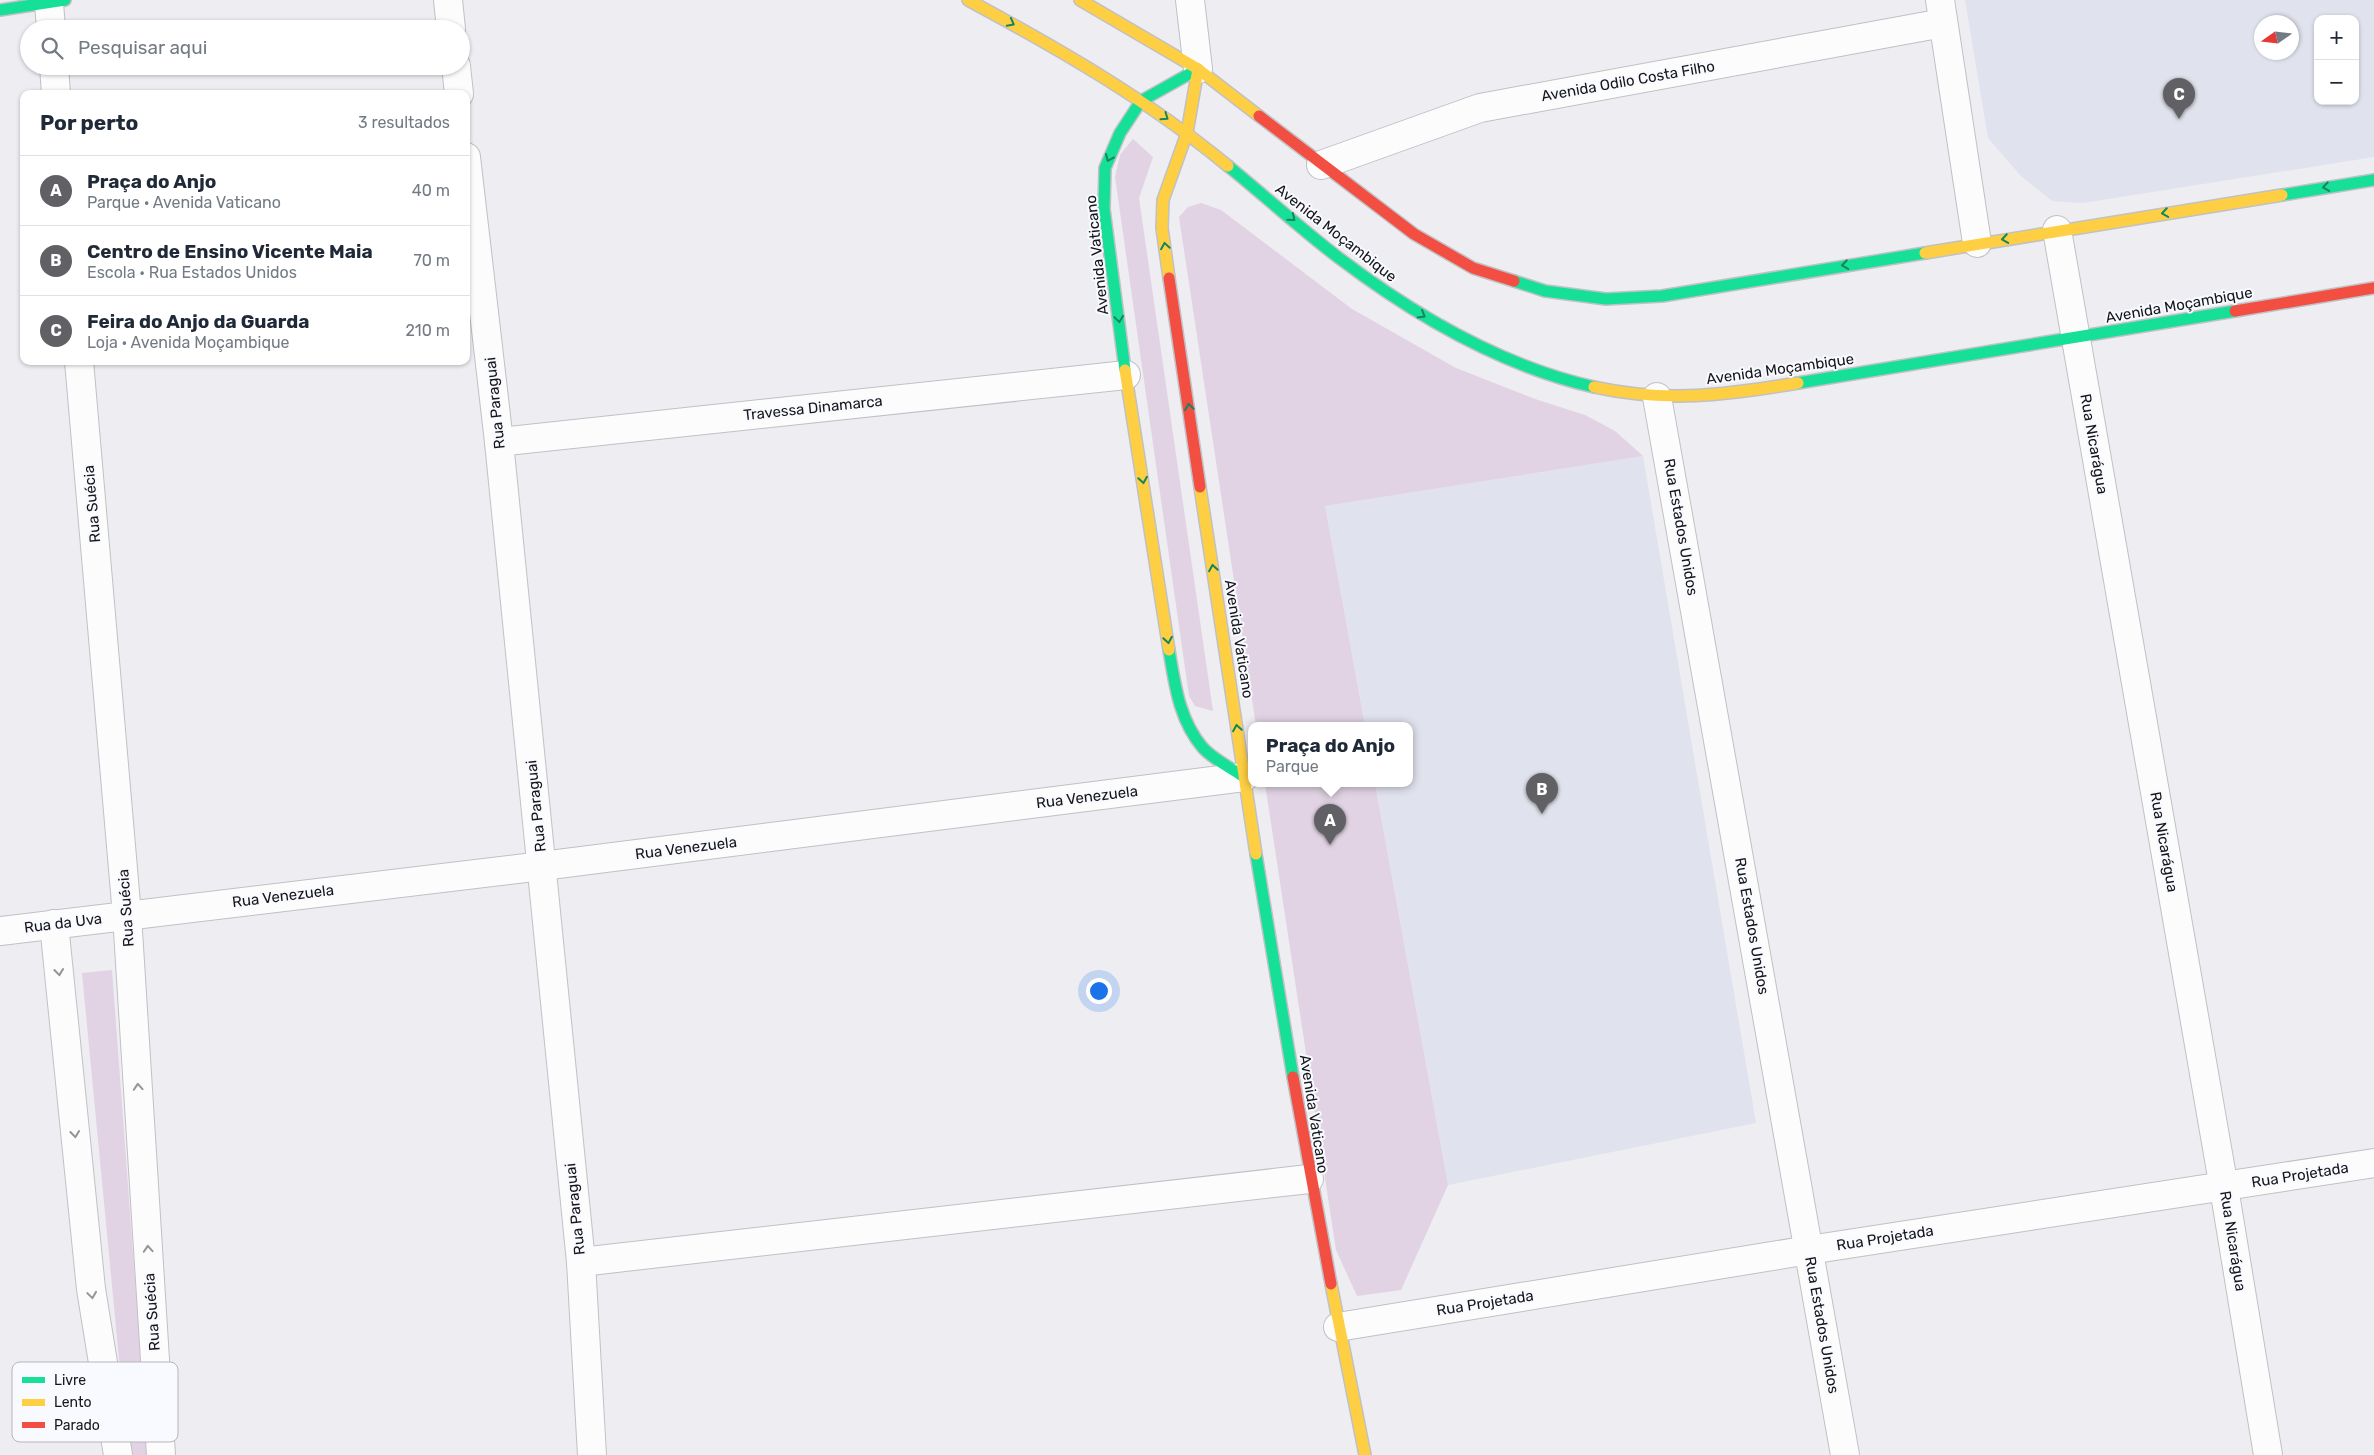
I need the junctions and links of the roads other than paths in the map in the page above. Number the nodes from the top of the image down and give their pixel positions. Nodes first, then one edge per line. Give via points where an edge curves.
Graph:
1 (448, 0) edge
2 (968, 0) edge
3 (1080, 0) edge
4 (1190, 0) edge
5 (0, 10) edge
6 (55, 10) edge
7 (1941, 12) edge
8 (450, 20) edge
9 (1198, 69) junction
10 (55, 75) edge
11 (457, 75) edge
12 (56, 90) edge
13 (459, 90) edge
14 (1141, 101) junction
15 (1187, 133) junction
16 (1321, 165) junction
17 (2374, 180) edge
18 (470, 192) edge
19 (2057, 230) junction
20 (1977, 244) junction
21 (2374, 288) edge
22 (2076, 338) junction
23 (79, 365) edge
24 (1126, 375) junction
25 (1657, 397) junction
26 (499, 442) junction
27 (1244, 777) junction
28 (542, 866) junction
29 (126, 915) junction
30 (54, 924) junction
31 (0, 931) edge
32 (2374, 1163) edge
33 (1309, 1179) junction
34 (2224, 1188) junction
35 (1809, 1250) junction
36 (581, 1262) junction
37 (1338, 1327) junction
38 (103, 1362) edge
39 (155, 1362) edge
40 (116, 1442) edge
41 (160, 1442) edge
42 (118, 1455) edge
43 (161, 1455) edge
44 (592, 1455) edge
45 (1365, 1455) edge
46 (1845, 1455) edge
47 (2268, 1455) edge

1 - 8 street
2 -> 14 main road, Avenida Moçambique via 1043,40
3 - 9 main road
4 - 9 street
5 - 6 main road
7 - 16 street, Avenida Odilo Costa Filho via 1480,108
7 - 20 street
9 - 14 main road, Avenida Vaticano
9 - 15 main road, Avenida Vaticano
9 - 16 main road
10 - 12 street
11 - 13 street
14 -> 15 main road, Avenida Moçambique
14 -> 24 main road, Avenida Vaticano via 1120,132 1105,168 1104,209
15 -> 25 main road, Avenida Moçambique via 1360,274 1418,313 1479,345 1540,370 1599,388
27 -> 15 main road, Avenida Vaticano via 1162,228 1163,200
20 -> 16 main road via 1662,296 1606,299 1545,292 1473,268 1414,234
17 -> 19 main road
18 - 26 street, Rua Paraguai
19 -> 20 main road
19 - 22 street, Rua Nicarágua
21 - 22 main road, Avenida Moçambique
22 - 25 main road, Avenida Moçambique via 1732,394
22 - 34 street, Rua Nicarágua
23 - 29 street, Rua Suécia
24 - 26 street, Travessa Dinamarca
24 -> 27 main road, Avenida Vaticano via 1176,694 1188,727 1204,749
25 - 35 street, Rua Estados Unidos
26 - 28 street, Rua Paraguai
27 - 28 street, Rua Venezuela
27 - 33 main road, Avenida Vaticano
28 - 29 street, Rua Venezuela
28 - 36 street, Rua Paraguai
29 - 30 street, Rua da Uva
39 -> 29 street, Rua Suécia
30 - 31 street, Rua da Uva
30 -> 38 street via 91,1290
32 - 34 street, Rua Projetada
33 - 36 street
33 - 37 main road, Avenida Vaticano
34 - 35 street, Rua Projetada
34 - 47 street, Rua Nicarágua
35 - 37 street, Rua Projetada
35 - 46 street, Rua Estados Unidos
36 - 44 street, Rua Paraguai
37 - 45 main road, Avenida Vaticano
40 -> 42 street
43 -> 41 street, Rua Suécia

